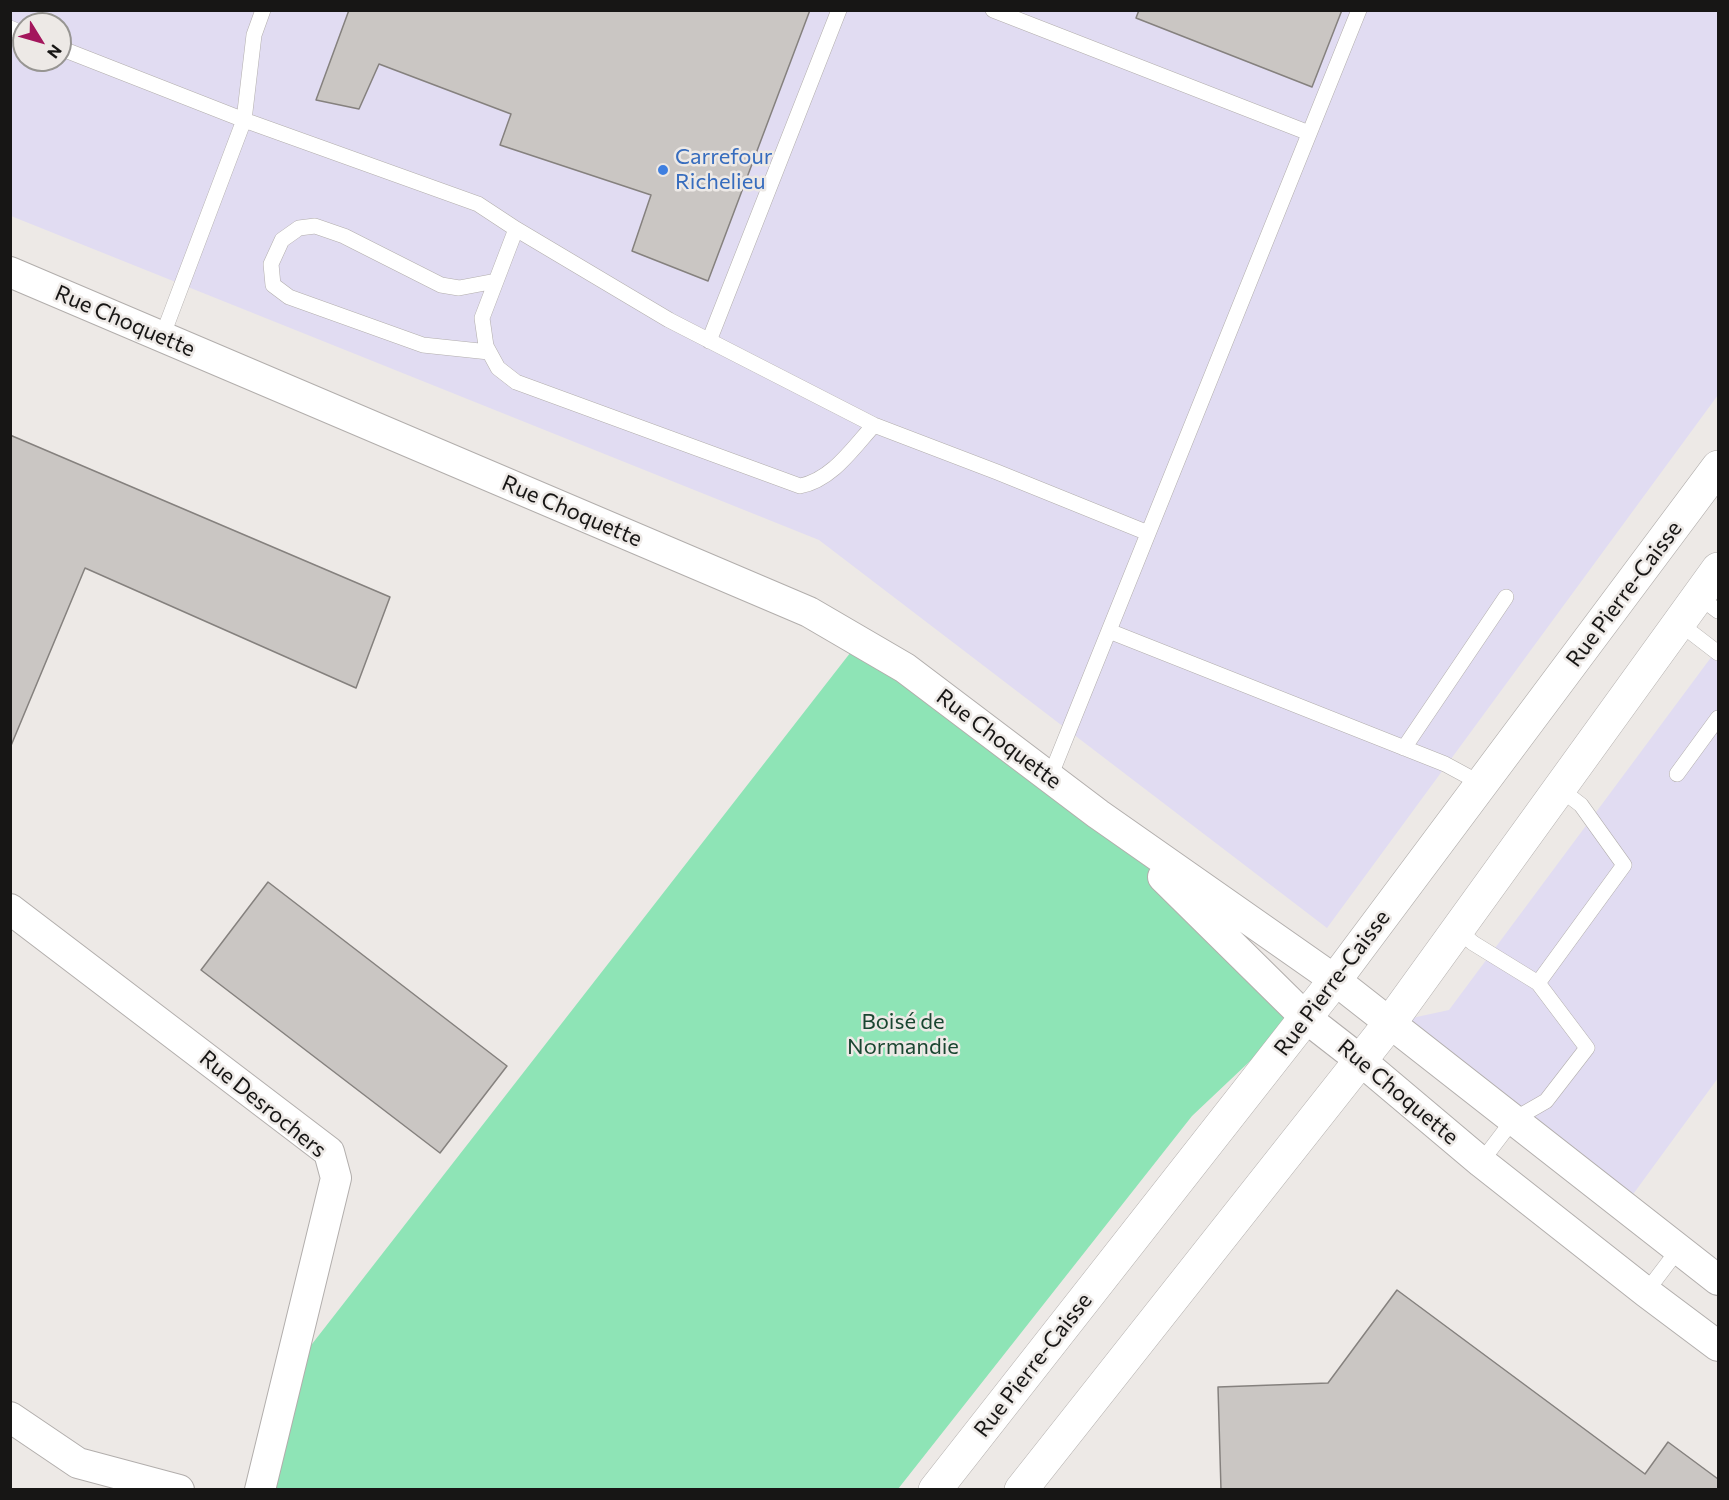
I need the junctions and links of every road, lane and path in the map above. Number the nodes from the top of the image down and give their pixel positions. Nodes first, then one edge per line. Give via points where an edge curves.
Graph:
1 (263, 10) edge
2 (839, 10) edge
3 (993, 10) edge
4 (1359, 10) edge
5 (72, 53) edge
6 (244, 120) junction
7 (1309, 133) junction
8 (516, 229) junction
9 (10, 272) edge
10 (496, 281) junction
11 (162, 337) junction
12 (709, 341) junction
13 (489, 352) junction
14 (874, 425) junction
15 (1719, 467) edge
16 (1148, 533) junction
17 (1719, 569) edge
18 (1506, 597) dead end
19 (1708, 604) edge
20 (1679, 623) junction
21 (1109, 631) junction
22 (1719, 653) edge
23 (1719, 718) edge
24 (1404, 748) junction
25 (1677, 774) dead end
26 (1050, 777) junction
27 (1482, 784) junction
28 (1559, 788) junction
29 (1098, 814) junction
30 (10, 909) edge
31 (1457, 930) junction
32 (1335, 980) junction
33 (1538, 983) junction
34 (1306, 1018) junction
35 (1390, 1023) junction
36 (1360, 1060) junction
37 (1513, 1120) junction
38 (1481, 1162) junction
39 (1678, 1250) junction
40 (1719, 1280) edge
41 (1646, 1292) junction
42 (1719, 1346) edge
43 (10, 1417) edge
44 (178, 1490) edge
45 (260, 1490) edge
46 (935, 1490) edge
47 (1021, 1490) edge

1 - 6 lane via 254,35
2 - 12 lane
3 - 7 lane
4 - 7 lane
5 - 6 lane
6 - 8 lane via 478,204
6 - 11 lane
7 - 16 lane
8 - 10 lane
8 - 12 lane
9 - 11 street, Rue Choquette
10 - 13 lane via 482,318
10 - 13 lane via 459,288 441,285 344,236 315,226 299,228 282,240 271,264 273,285 289,297 423,345
11 - 26 street, Rue Choquette via 809,612 905,668
12 - 14 lane
13 - 14 lane via 498,368 516,382 800,486 813,483 838,465
14 - 16 lane
15 - 27 street, Rue Pierre-Caisse
16 - 21 lane
17 - 19 street
18 - 24 lane
19 - 20 street
20 - 22 lane
20 - 28 street
21 - 24 lane
21 - 26 lane
23 - 25 lane
24 - 27 lane via 1446,764
26 - 29 street, Rue Choquette
27 - 32 street, Rue Pierre-Caisse
28 - 31 street
28 - 33 lane via 1581,805 1624,865
29 - 32 street, Rue Choquette
29 - 34 street, Rue Choquette
30 - 45 street, Rue Desrochers via 329,1152 336,1178
31 - 33 lane
31 - 35 street
32 - 34 street, Rue Pierre-Caisse
32 - 35 street, Rue Choquette
33 - 37 lane via 1587,1048 1546,1101
34 - 36 street, Rue Choquette
34 - 46 street, Rue Pierre-Caisse
35 - 36 street
35 - 37 street, Rue Choquette
36 - 38 street, Rue Choquette
36 - 47 street
37 - 38 lane
37 - 39 street, Rue Choquette
38 - 41 street, Rue Choquette
39 - 40 street, Rue Choquette
39 - 41 lane
41 - 42 street, Rue Choquette
43 - 44 street via 78,1463

